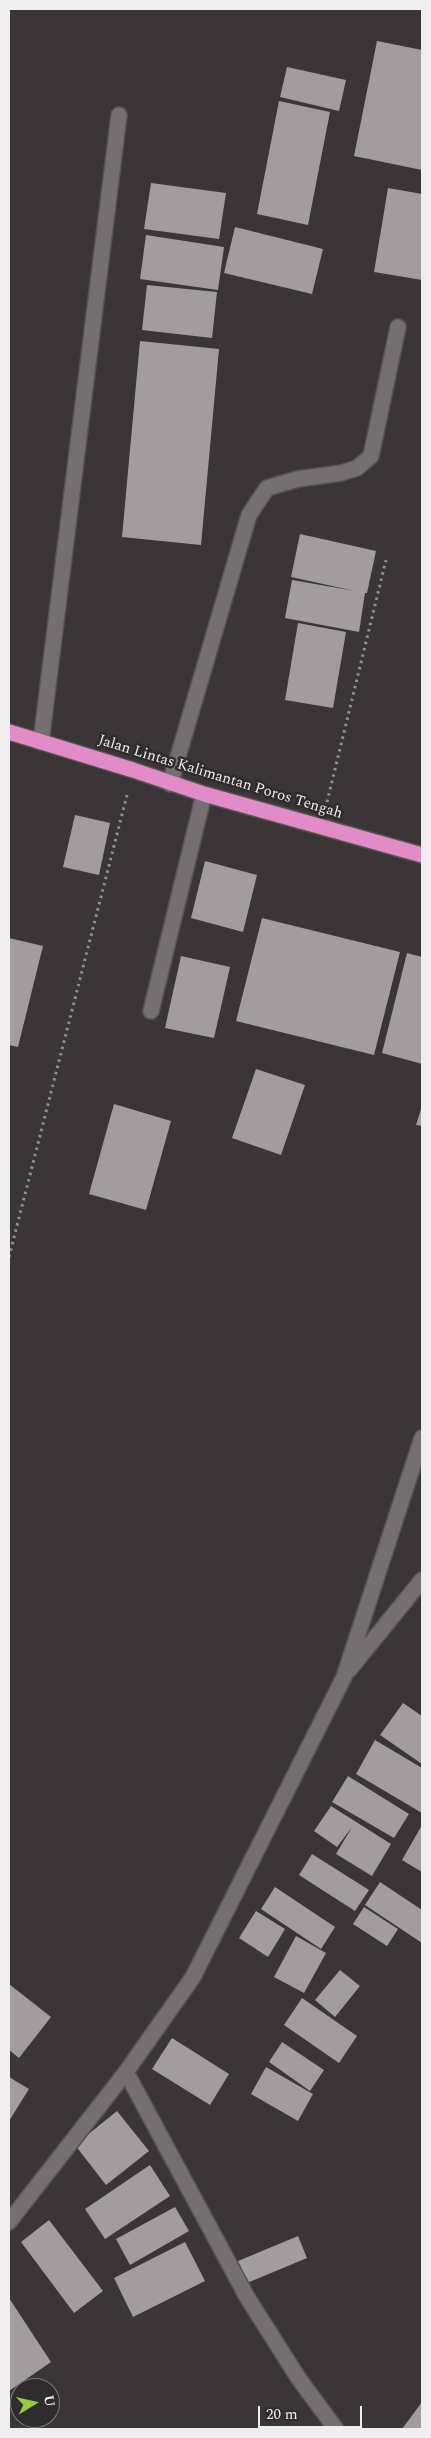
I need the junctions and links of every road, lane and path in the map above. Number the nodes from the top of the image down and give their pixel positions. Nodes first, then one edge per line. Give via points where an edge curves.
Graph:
1 (118, 115) dead end
2 (398, 327) dead end
3 (386, 560) dead end
4 (9, 732) edge
5 (41, 742) junction
6 (134, 770) junction
7 (170, 784) junction
8 (204, 794) junction
9 (321, 827) junction
10 (422, 855) edge
11 (151, 1011) dead end
12 (9, 1258) edge
13 (422, 1438) edge
14 (422, 1580) edge
15 (344, 1676) junction
16 (126, 2072) junction
17 (9, 2222) edge
18 (336, 2429) edge

1 - 5 street
2 - 7 street via 371,456 357,468 268,488 248,515
3 - 9 path
4 - 5 highway, Jalan Lintas Kalimantan Poros Tengah
5 - 6 highway, Jalan Lintas Kalimantan Poros Tengah
6 - 7 highway, Jalan Lintas Kalimantan Poros Tengah
6 - 12 path
7 - 8 highway, Jalan Lintas Kalimantan Poros Tengah
8 - 9 highway, Jalan Lintas Kalimantan Poros Tengah
8 - 11 street
9 - 10 highway, Jalan Lintas Kalimantan Poros Tengah
13 - 15 street
14 - 15 street
15 - 16 street via 193,1977
16 - 17 street
16 - 18 street via 247,2297 299,2379

